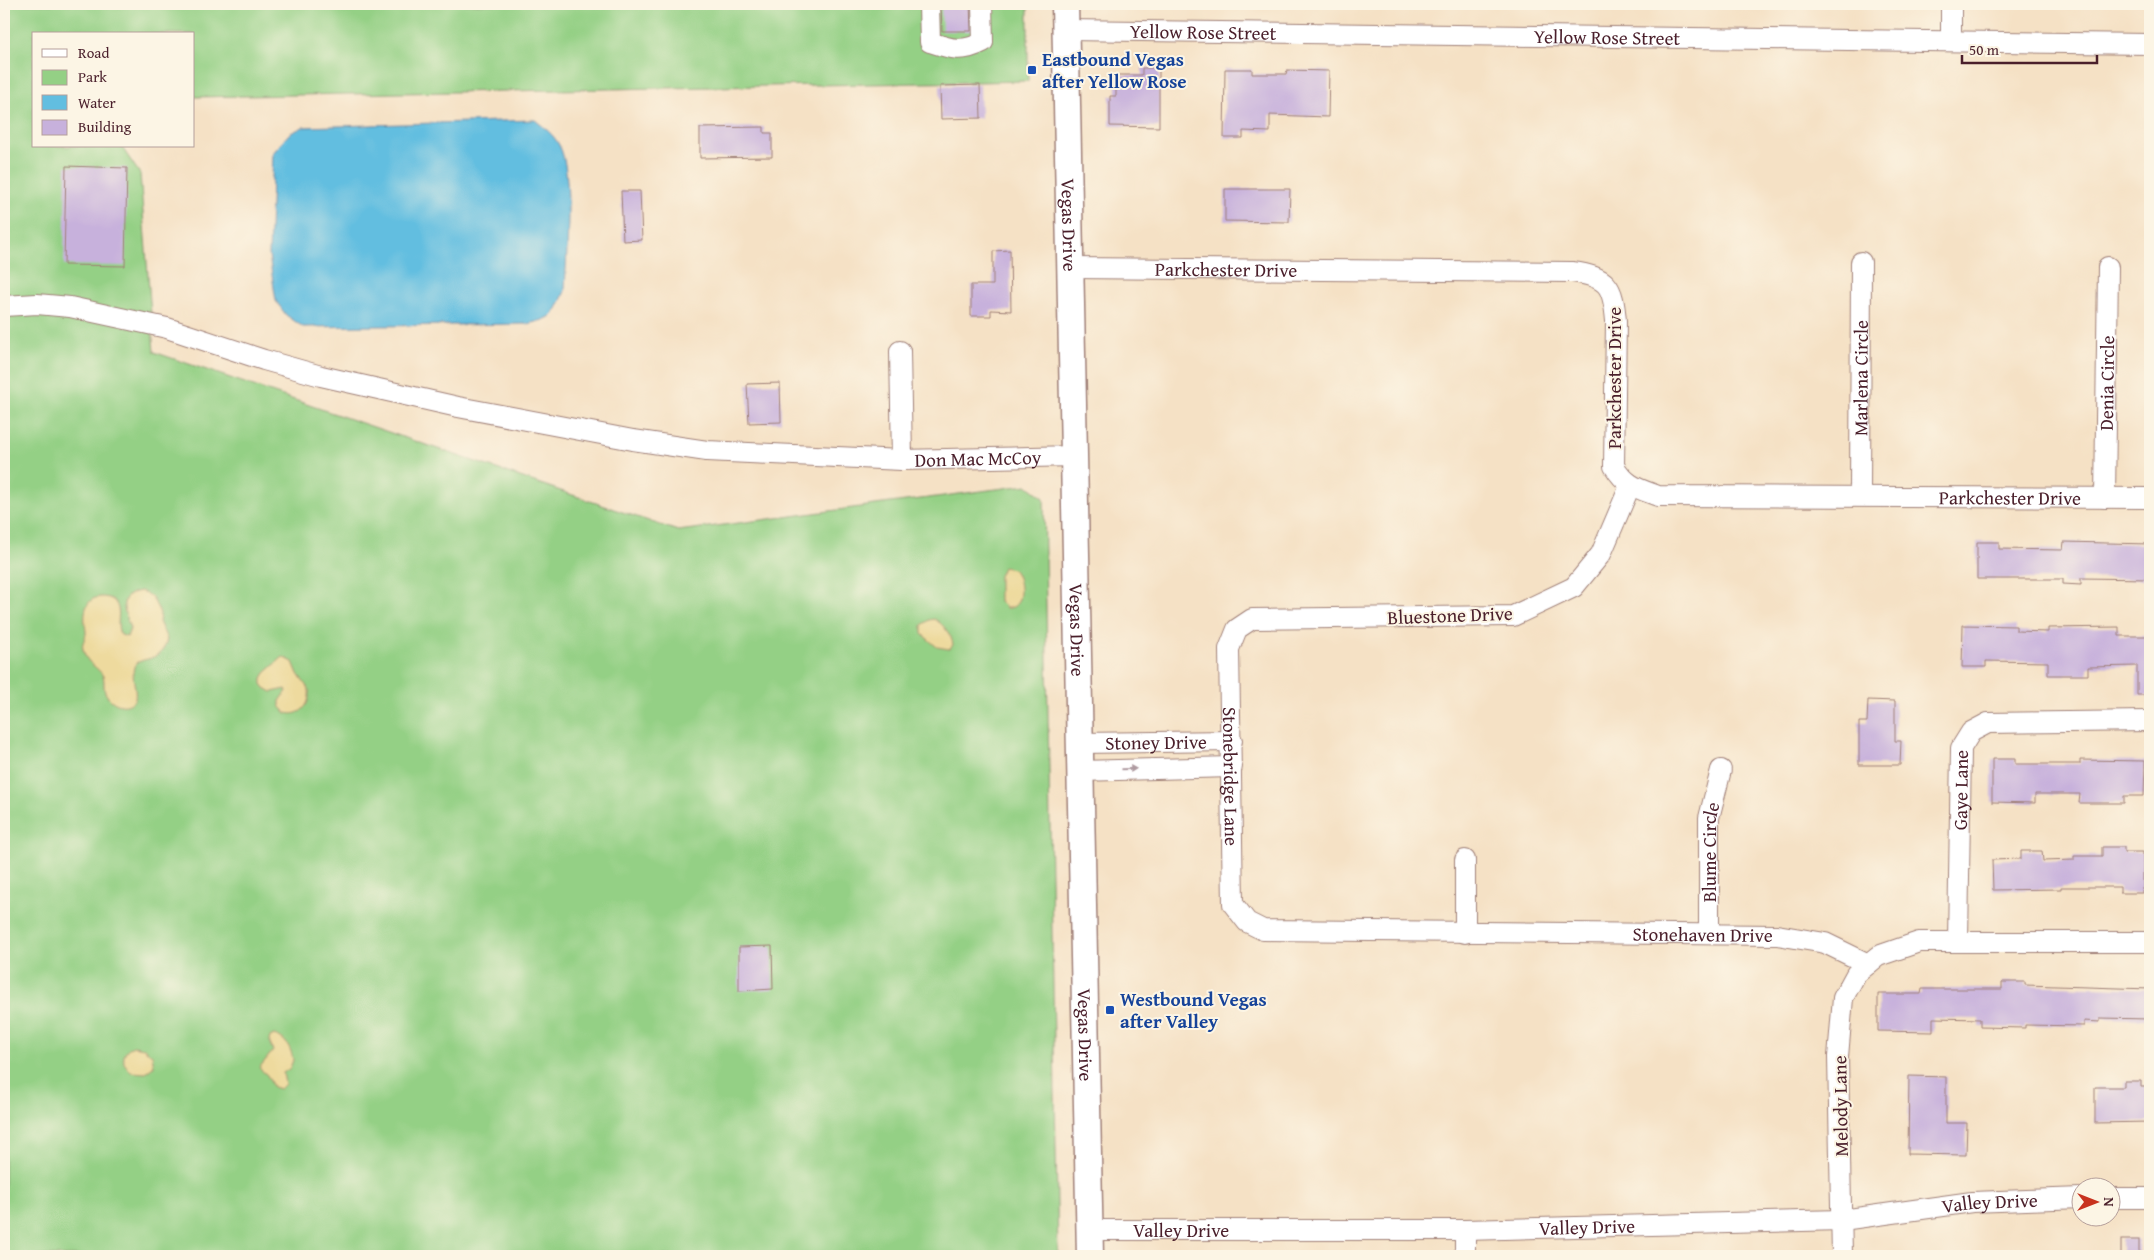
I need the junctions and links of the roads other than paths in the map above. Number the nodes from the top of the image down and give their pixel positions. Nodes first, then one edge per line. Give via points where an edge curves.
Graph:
1 (929, 4) edge
2 (982, 4) edge
3 (1065, 4) edge
4 (1950, 4) edge
5 (1065, 30) junction
6 (1951, 41) junction
7 (2150, 44) edge
8 (1861, 262) dead end
9 (2108, 267) dead end
10 (1070, 268) junction
11 (4, 306) edge
12 (900, 351) dead end
13 (1074, 456) junction
14 (902, 460) junction
15 (1630, 486) junction
16 (1860, 496) junction
17 (2106, 498) junction
18 (2150, 498) edge
19 (1237, 628) joint
20 (2150, 722) edge
21 (1232, 741) junction
22 (1080, 743) junction
23 (1232, 767) junction
24 (1721, 770) dead end
25 (1080, 771) junction
26 (1465, 860) dead end
27 (1247, 922) joint
28 (1465, 932) junction
29 (1709, 934) junction
30 (1958, 942) junction
31 (2150, 942) edge
32 (1868, 964) junction
33 (2072, 1198) edge
34 (2122, 1198) edge
35 (2150, 1198) edge
36 (1842, 1220) junction
37 (1089, 1230) junction
38 (1464, 1230) junction
39 (1090, 1256) edge
40 (1465, 1256) edge
41 (1842, 1256) edge

1 - 2 street via 930,42 960,50 983,42
3 - 5 main road, Vegas Drive
4 - 6 street
5 - 6 street, Yellow Rose Street
5 - 10 main road, Vegas Drive
6 - 7 street, Yellow Rose Street
8 - 16 street, Marlena Circle
9 - 17 street, Denia Circle
10 - 13 main road, Vegas Drive
10 - 15 street, Parkchester Drive via 1572,272 1591,275 1606,283 1614,298 1614,466
11 - 14 street via 70,307 167,328 320,376 458,407 633,440 707,451
12 - 14 street, Don Mac McCoy
13 - 14 street, Don Mac McCoy
13 - 22 main road, Vegas Drive
15 - 16 street, Parkchester Drive via 1658,496
15 - 19 street, Bluestone Drive via 1602,554 1574,587 1513,616 1252,619
16 - 17 street, Parkchester Drive
17 - 18 street, Parkchester Drive
19 - 21 street, Stonebridge Lane via 1229,649
20 - 30 street, Gaye Lane via 1988,723 1971,732 1961,748
21 - 22 street, Stoney Drive
21 - 23 street, Stonebridge Lane
22 - 25 main road, Vegas Drive
25 -> 23 street, Stoney Drive
23 - 27 street, Stonebridge Lane via 1233,904
24 - 29 street, Blume Circle via 1710,818
25 - 37 main road, Vegas Drive
26 - 28 street
27 - 28 street, Stonehaven Drive via 1263,930
28 - 29 street, Stonehaven Drive
29 - 32 street, Stonehaven Drive via 1777,936 1825,943
30 - 31 street
30 - 32 street via 1919,942 1878,956
32 - 36 street, Melody Lane via 1856,974 1844,998 1838,1057
33 - 36 street, Valley Drive via 1972,1202
34 - 35 street
36 - 38 street, Valley Drive
36 - 41 street, Melody Lane
37 - 38 street, Valley Drive
37 - 39 main road, Vegas Drive
38 - 40 street

